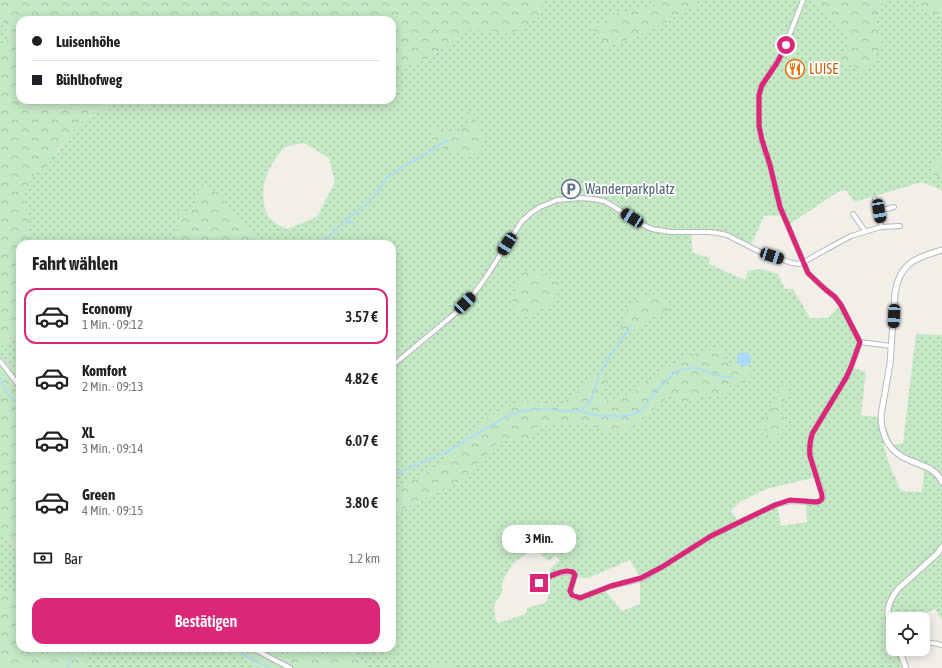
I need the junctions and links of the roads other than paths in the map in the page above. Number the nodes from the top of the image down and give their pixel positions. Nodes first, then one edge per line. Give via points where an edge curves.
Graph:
1 (803, 0) edge
2 (875, 199) dead end
3 (894, 207) dead end
4 (879, 211) junction
5 (853, 214) dead end
6 (900, 226) dead end
7 (881, 227) junction
8 (865, 231) junction
9 (942, 250) edge
10 (804, 262) junction
11 (860, 342) junction
12 (892, 346) junction
13 (0, 361) edge
14 (396, 363) edge
15 (16, 383) edge
16 (942, 482) edge
17 (942, 547) edge
18 (535, 587) dead end
19 (888, 612) edge
20 (930, 643) edge
21 (942, 645) edge
22 (260, 652) edge
23 (902, 656) edge
24 (290, 668) edge
25 (906, 668) edge

1 - 10 street via 782,54 762,85 759,95 759,126 780,207
2 - 4 street
3 - 4 street
4 - 7 street
5 - 8 street
6 - 7 street
7 - 8 street
8 - 10 street
9 - 12 street via 914,260 906,266 899,277 896,283
10 - 11 street via 808,273 841,305
10 - 14 street via 792,263 717,233 652,229 604,201 581,198 557,200 540,207 522,221 472,296 458,311
11 - 12 street
11 - 18 street via 846,378 810,441 810,456 822,495 820,501 790,500 775,505 711,536 641,578 580,598 572,595 570,591 575,575 573,572 567,571 545,578
12 - 16 street via 882,431 893,450 931,469
13 - 15 street
17 - 19 street via 892,596
20 - 21 street
22 - 24 street
23 - 25 street

